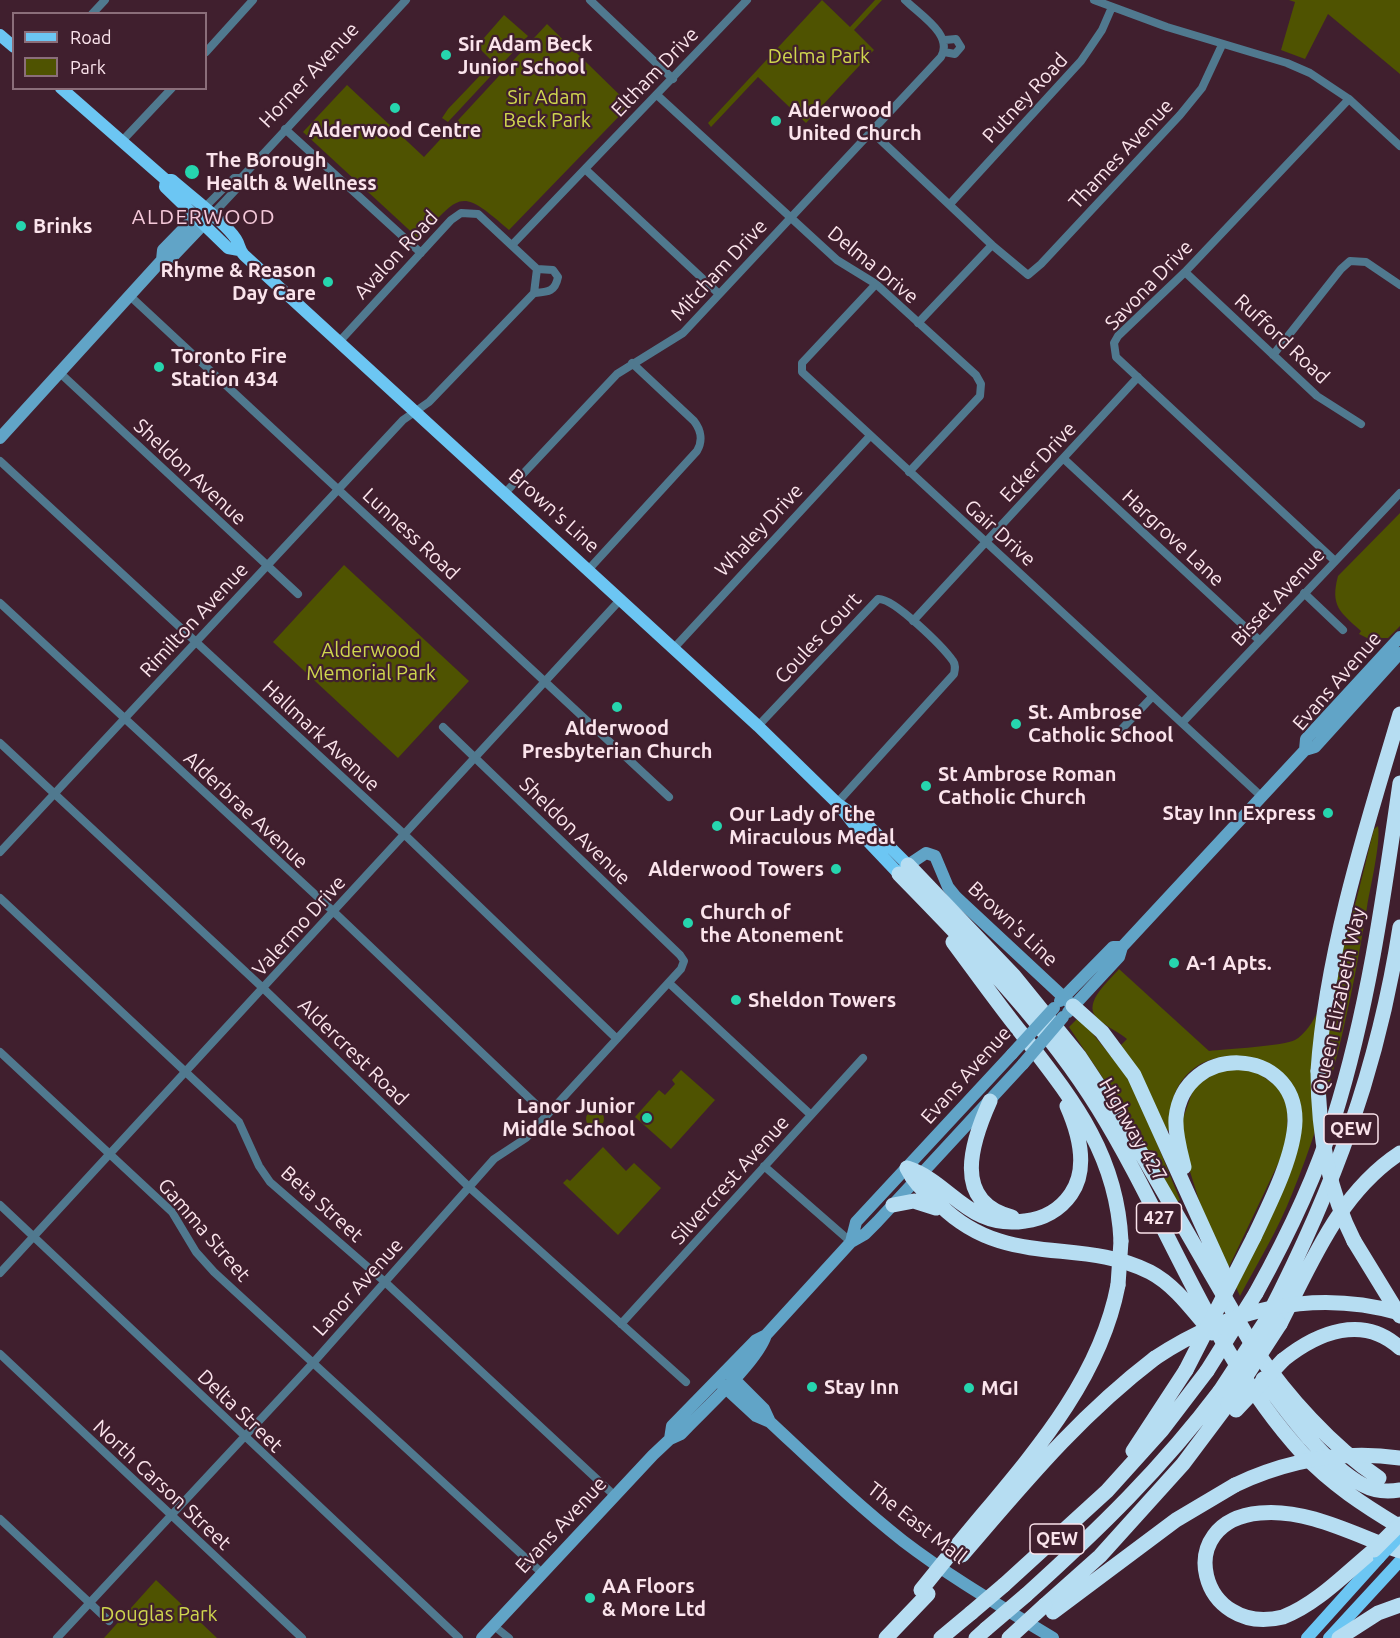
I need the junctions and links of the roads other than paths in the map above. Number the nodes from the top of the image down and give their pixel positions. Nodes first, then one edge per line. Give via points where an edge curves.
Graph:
1 (105, 0) edge
2 (253, 0) edge
3 (405, 0) edge
4 (590, 0) edge
5 (747, 0) edge
6 (905, 0) edge
7 (1094, 0) edge
8 (1112, 7) junction
9 (94, 12) edge
10 (0, 35) edge
11 (945, 40) junction
12 (12, 45) edge
13 (1222, 45) junction
14 (207, 51) edge
15 (944, 52) junction
16 (673, 79) junction
17 (63, 90) edge
18 (170, 90) edge
19 (657, 95) junction
20 (1349, 99) junction
21 (285, 129) junction
22 (871, 131) junction
23 (122, 141) junction
24 (1400, 146) edge
25 (585, 169) junction
26 (950, 204) junction
27 (204, 216) junction
28 (791, 217) junction
29 (512, 245) junction
30 (992, 245) junction
31 (421, 253) junction
32 (537, 269) junction
33 (1185, 272) junction
34 (876, 284) junction
35 (1400, 285) edge
36 (534, 293) junction
37 (720, 294) junction
38 (130, 296) junction
39 (918, 323) junction
40 (339, 342) junction
41 (1273, 355) junction
42 (632, 363) junction
43 (60, 373) junction
44 (1138, 377) junction
45 (414, 411) junction
46 (1361, 424) dead end
47 (870, 436) junction
48 (0, 438) edge
49 (1064, 459) junction
50 (0, 461) edge
51 (909, 472) junction
52 (339, 488) junction
53 (505, 492) junction
54 (1400, 493) edge
55 (986, 542) junction
56 (1335, 561) junction
57 (267, 566) junction
58 (589, 569) junction
59 (1304, 593) junction
60 (298, 594) dead end
61 (620, 600) junction
62 (0, 603) edge
63 (913, 621) junction
64 (1343, 630) dead end
65 (1400, 637) edge
66 (1259, 640) junction
67 (196, 643) junction
68 (674, 648) junction
69 (1400, 653) edge
70 (546, 682) junction
71 (1152, 697) junction
72 (1400, 714) edge
73 (124, 720) junction
74 (1182, 723) junction
75 (758, 726) junction
76 (442, 727) dead end
77 (1117, 734) dead end
78 (0, 743) edge
79 (1305, 750) junction
80 (475, 759) junction
81 (1400, 783) edge
82 (55, 794) junction
83 (669, 797) dead end
84 (1262, 797) junction
85 (838, 804) junction
86 (405, 835) junction
87 (0, 852) edge
88 (908, 871) junction
89 (0, 898) edge
90 (935, 911) junction
91 (334, 912) junction
92 (1400, 927) edge
93 (684, 961) joint
94 (669, 983) junction
95 (264, 989) junction
96 (1063, 1007) junction
97 (617, 1039) junction
98 (0, 1052) edge
99 (863, 1058) dead end
100 (1048, 1068) junction
101 (188, 1072) junction
102 (990, 1101) junction
103 (547, 1115) junction
104 (811, 1115) junction
105 (1400, 1153) edge
106 (112, 1155) junction
107 (764, 1166) junction
108 (907, 1168) junction
109 (918, 1178) junction
110 (470, 1188) junction
111 (1169, 1203) junction
112 (0, 1205) edge
113 (892, 1205) junction
114 (949, 1215) junction
115 (1027, 1221) junction
116 (1203, 1233) junction
117 (34, 1237) junction
118 (851, 1242) junction
119 (0, 1273) edge
120 (385, 1282) junction
121 (1400, 1315) edge
122 (1273, 1321) junction
123 (621, 1324) junction
124 (1400, 1348) edge
125 (0, 1354) edge
126 (1232, 1356) junction
127 (313, 1363) junction
128 (725, 1379) junction
129 (686, 1382) dead end
130 (1228, 1402) junction
131 (1317, 1423) junction
132 (244, 1437) junction
133 (1400, 1458) edge
134 (1379, 1478) dead end
135 (1400, 1490) edge
136 (1107, 1491) junction
137 (615, 1496) junction
138 (171, 1516) junction
139 (0, 1519) edge
140 (1400, 1526) edge
141 (1400, 1535) edge
142 (1400, 1551) edge
143 (959, 1552) junction
144 (1377, 1554) junction
145 (1397, 1564) edge
146 (543, 1574) junction
147 (89, 1603) junction
148 (1400, 1605) edge
149 (1049, 1609) junction
150 (109, 1621) dead end
151 (494, 1626) junction
152 (981, 1633) edge
153 (57, 1638) edge
154 (302, 1638) edge
155 (459, 1638) edge
156 (482, 1638) edge
157 (509, 1638) edge
158 (886, 1638) edge
159 (941, 1638) edge
160 (1009, 1638) edge
161 (1020, 1638) edge
162 (1053, 1638) edge
163 (1307, 1638) edge
164 (1329, 1638) edge
165 (1339, 1638) edge

1 - 9 street
2 - 14 street
3 - 21 street, Horner Avenue
4 - 16 street
5 - 16 street, Eltham Drive
6 - 11 street
7 - 8 street
8 - 13 street
8 - 26 street, Putney Road via 1082,62
10 - 12 main road
11 - 15 street
11 - 15 street, Mitcham Drive via 956,39 961,47 955,54
13 - 20 street via 1295,66
13 - 30 street, Thames Avenue via 1202,88 1180,115 1041,264 1028,275
15 - 22 street, Mitcham Drive
16 - 19 street, Eltham Drive
17 - 23 main road, Brown's Line
18 - 23 street
19 - 25 street, Eltham Drive
19 - 28 street, Delma Drive
20 - 24 street
20 - 33 street, Savona Drive
21 - 27 street, Horner Avenue via 241,178 242,184
21 - 31 street
22 - 26 street
22 - 28 street, Mitcham Drive
23 - 27 main road, Brown's Line via 166,180 165,187
25 - 29 street, Eltham Drive
25 - 37 street
26 - 30 street
27 - 38 main road, Horner Avenue via 163,250 162,260
27 - 40 main road, Brown's Line via 236,239 239,250
28 - 34 street, Delma Drive via 837,260
28 - 37 street, Mitcham Drive
29 - 31 street, Avalon Road via 478,214 465,212 451,220
29 - 32 street
30 - 39 street
31 - 40 street, Avalon Road
32 - 36 street
32 - 36 street, Rimilton Avenue via 553,270 558,277 550,292
33 - 41 street, Rufford Road
33 - 44 street, Savona Drive via 1114,343 1116,357
34 - 39 street, Delma Drive
34 - 47 street, Gair Drive via 802,363 802,372
35 - 41 street via 1366,262 1350,261
36 - 45 street, Rimilton Avenue via 429,402
37 - 42 street, Mitcham Drive via 679,337
38 - 43 main road, Horner Avenue
38 - 52 street, Lunness Road
39 - 51 street, Delma Drive via 981,384 980,396
40 - 45 main road, Brown's Line
41 - 46 street, Rufford Road via 1317,396
42 - 53 street, Mitcham Drive
42 - 58 street via 694,421 700,443 697,451
43 - 48 main road, Horner Avenue
43 - 57 street, Sheldon Avenue
44 - 49 street, Ecker Drive
44 - 56 street, Savona Drive
45 - 52 street, Rimilton Avenue
45 - 53 main road, Brown's Line
47 - 51 street, Gair Drive
47 - 68 street, Whaley Drive
49 - 55 street, Ecker Drive
49 - 66 street, Hargrove Lane
50 - 67 street, Hallmark Avenue
51 - 55 street, Gair Drive
52 - 57 street, Rimilton Avenue
52 - 70 street, Lunness Road
53 - 58 main road, Brown's Line
54 - 56 street, Bisset Avenue
55 - 63 street, Ecker Drive
55 - 71 street, Gair Drive
56 - 59 street, Bisset Avenue
57 - 60 street, Sheldon Avenue
57 - 67 street, Rimilton Avenue
58 - 61 main road, Brown's Line
59 - 64 street
59 - 66 street, Bisset Avenue
61 - 68 main road, Brown's Line
61 - 70 street, Valermo Drive
62 - 73 street, Alderbrae Avenue
63 - 75 street, Coules Court via 890,600 878,599
63 - 85 street, Coules Court via 953,662 954,674
65 - 79 main road, Evans Avenue via 1306,740
66 - 74 street, Bisset Avenue
67 - 73 street, Rimilton Avenue
67 - 86 street, Hallmark Avenue
68 - 75 main road, Brown's Line
69 - 79 main road, Evans Avenue via 1315,747
70 - 80 street, Valermo Drive
70 - 83 street, Lunness Road
71 - 74 street, Gair Drive
71 - 77 street
72 - 121 highway, bridge via 1337,952 1321,1025 1318,1071 1320,1130 1336,1200 1354,1241
73 - 82 street, Rimilton Avenue
73 - 91 street, Alderbrae Avenue
74 - 84 street, Gair Drive
75 - 85 main road, Brown's Line
76 - 80 street, Sheldon Avenue
78 - 82 street, Aldercrest Road
79 - 84 main road, Evans Avenue
80 - 86 street, Valermo Drive
80 - 93 street, Sheldon Avenue
81 - 136 highway, Queen Elizabeth Way / QEW, bridge via 1388,867 1348,1071 1308,1190 1256,1293 1207,1371
82 - 87 street, Rimilton Avenue
82 - 95 street, Aldercrest Road
84 - 96 main road, Evans Avenue via 1122,947 1119,957
85 - 88 main road, Brown's Line via 868,825
86 - 91 street, Valermo Drive
86 - 97 street, Hallmark Avenue
88 - 90 highway, Highway 427
88 - 96 main road, Brown's Line via 926,853 935,856 956,897
88 - 111 highway, Highway 427 / 427 via 1014,976 1066,1038 1116,1111
89 - 101 street, Beta Street
90 - 100 highway via 944,929
90 - 126 highway, Highway 427 / 427 via 1003,984 1078,1077 1117,1140
91 - 95 street, Valermo Drive
91 - 103 street, Alderbrae Avenue
92 - 122 highway, Queen Elizabeth Way / QEW via 1379,1039 1341,1159
93 - 94 street, Lanor Avenue
94 - 97 street, Lanor Avenue
94 - 104 street
95 - 101 street, Valermo Drive
95 - 110 street, Aldercrest Road
96 - 102 main road, Evans Avenue, bridge via 1023,1064
96 - 108 main road, Evans Avenue, bridge via 1012,1054
96 - 116 highway via 1102,1032 1134,1075
97 - 103 street, Lanor Avenue
98 - 106 street, Gamma Street
99 - 104 street, Silvercrest Avenue
100 - 115 highway via 1074,1121 1080,1159 1072,1194 1046,1216
100 - 143 highway, bridge via 1087,1123 1116,1196 1121,1241 1118,1285 1106,1333 1078,1388
101 - 106 street, Valermo Drive
101 - 120 street, Beta Street via 239,1122 270,1182
102 - 109 main road, Evans Avenue
102 - 115 highway via 975,1132 970,1154 974,1182 980,1196 996,1211
103 - 110 street, Lanor Avenue via 526,1138 494,1159
104 - 107 street, Silvercrest Avenue
105 - 122 highway via 1356,1190
106 - 117 street, Valermo Drive
106 - 127 street, Gamma Street via 172,1212 196,1252 214,1272
107 - 118 street
107 - 123 street, Silvercrest Avenue
108 - 109 highway
108 - 118 main road, Evans Avenue via 856,1222
109 - 113 main road, Evans Avenue
109 - 114 highway
109 - 115 highway via 989,1219 1006,1223
110 - 120 street, Lanor Avenue
110 - 123 street, Aldercrest Road
111 - 131 highway, Highway 427 / 427 via 1254,1348 1284,1390
111 - 135 highway via 1238,1338 1290,1415 1353,1479 1375,1490
112 - 117 street, Delta Street
113 - 114 highway via 919,1201
113 - 118 main road, Evans Avenue via 865,1234
114 - 126 highway via 977,1234 1001,1243 1117,1260 1152,1273 1172,1287
116 - 131 highway via 1259,1339
116 - 136 highway, bridge via 1181,1154 1176,1119 1183,1093 1211,1068 1234,1062 1251,1064 1270,1073 1286,1091 1294,1110 1291,1145 1254,1237 1186,1370
117 - 119 street, Valermo Drive
117 - 132 street, Delta Street
118 - 128 main road, Evans Avenue via 766,1335 756,1340
120 - 127 street, Lanor Avenue
120 - 137 street, Beta Street
121 - 143 highway, bridge via 1337,1303 1278,1306 1212,1326 1155,1358 1121,1383 1071,1430
122 - 130 highway, Queen Elizabeth Way / QEW, bridge
123 - 129 street, Aldercrest Road
124 - 130 highway, bridge via 1374,1332 1344,1329 1313,1339
125 - 138 street, North Carson Street
126 - 140 highway, Highway 427 / 427 via 1302,1453 1348,1495
127 - 132 street, Lanor Avenue
127 - 146 street, Gamma Street
128 - 137 main road, Evans Avenue via 681,1434 670,1439
128 - 162 main road, The East Mall via 756,1416 770,1422 904,1542
130 - 149 highway via 1199,1453 1183,1464
130 - 152 highway, Queen Elizabeth Way / QEW, bridge via 1106,1522
131 - 134 highway, Highway 427 / 427
132 - 138 street, Lanor Avenue
132 - 155 street, Delta Street
133 - 149 highway, bridge via 1363,1454 1319,1457 1235,1485 1176,1520
136 - 159 highway, Queen Elizabeth Way / QEW, bridge
137 - 146 main road, Evans Avenue
138 - 147 street, Lanor Avenue
138 - 154 street, North Carson Street
139 - 147 street
140 - 144 highway, bridge
141 - 144 main road, bridge
142 - 144 highway via 1299,1516 1257,1513 1237,1519 1220,1532 1206,1552 1204,1570 1208,1589 1220,1607 1238,1619 1262,1622 1316,1598
143 - 158 highway, bridge via 925,1592 912,1600
144 - 163 main road
145 - 164 main road
146 - 151 main road, Evans Avenue
147 - 150 street
147 - 153 street, Lanor Avenue
148 - 165 highway via 1378,1613
149 - 160 highway, bridge
149 - 161 highway
151 - 156 main road, Evans Avenue
151 - 157 street

